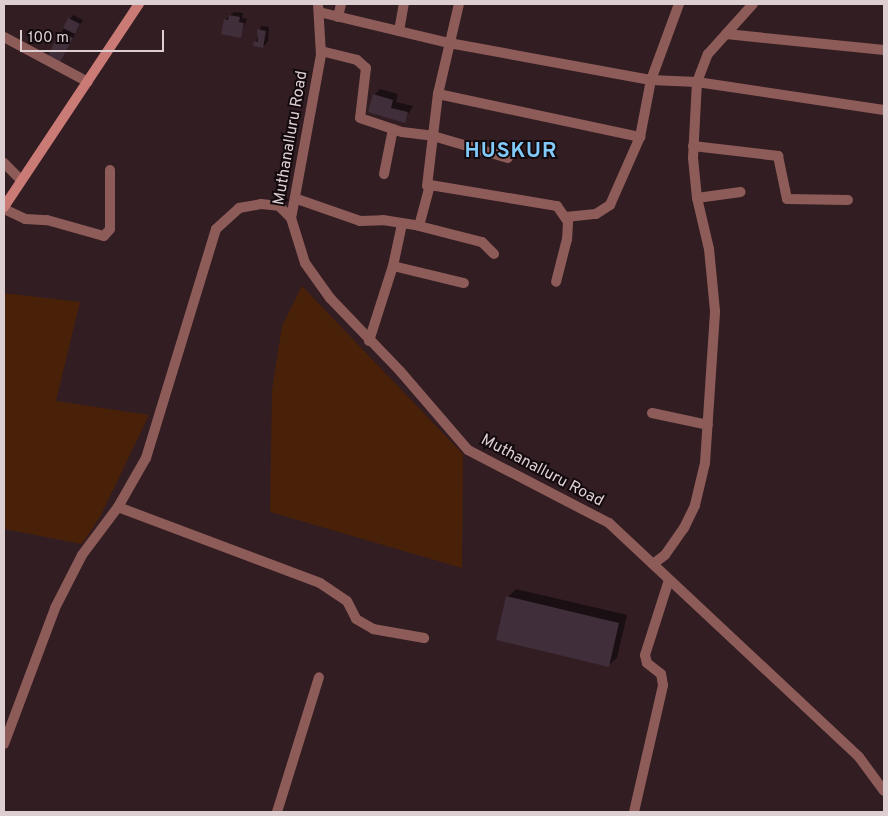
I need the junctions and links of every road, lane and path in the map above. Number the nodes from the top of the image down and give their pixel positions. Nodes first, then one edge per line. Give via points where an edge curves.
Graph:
1 (139, 4) edge
2 (341, 4) edge
3 (404, 4) edge
4 (459, 4) edge
5 (679, 4) edge
6 (753, 4) edge
7 (318, 8) edge
8 (338, 17) junction
9 (399, 31) junction
10 (726, 34) junction
11 (4, 37) edge
12 (449, 43) junction
13 (884, 50) edge
14 (321, 51) junction
15 (651, 80) junction
16 (88, 82) junction
17 (697, 82) junction
18 (438, 94) junction
19 (884, 110) edge
20 (394, 129) junction
21 (433, 136) junction
22 (640, 137) junction
23 (693, 146) junction
24 (508, 158) dead end
25 (4, 164) edge
26 (110, 170) dead end
27 (384, 174) dead end
28 (21, 180) junction
29 (427, 186) junction
30 (741, 192) dead end
31 (697, 198) junction
32 (297, 199) junction
33 (848, 200) dead end
34 (4, 208) edge
35 (566, 217) junction
36 (292, 218) junction
37 (402, 224) junction
38 (419, 226) junction
39 (494, 254) dead end
40 (394, 266) junction
41 (556, 282) dead end
42 (464, 283) dead end
43 (369, 341) junction
44 (652, 413) dead end
45 (708, 425) junction
46 (118, 507) junction
47 (653, 564) junction
48 (669, 580) junction
49 (424, 638) dead end
50 (318, 677) dead end
51 (4, 744) edge
52 (884, 791) edge
53 (277, 812) edge
54 (634, 812) edge

1 - 16 main road
2 - 8 street
3 - 9 street
4 - 12 street
5 - 15 street
6 - 10 street
7 - 8 street
7 - 14 street, Muthanalluru Road
8 - 9 street
9 - 12 street
10 - 13 street
10 - 17 street via 708,54
11 - 16 street
12 - 15 street
12 - 18 street
14 - 20 street via 364,65 367,74 358,116
14 - 32 street, Muthanalluru Road
15 - 17 street
15 - 22 street
16 - 28 main road
17 - 19 street
17 - 23 street
18 - 21 street
18 - 22 street
20 - 21 street
20 - 27 street
21 - 24 street
21 - 29 street
22 - 35 street via 610,205 596,214
23 - 31 street
23 - 33 street via 778,156 787,199
25 - 28 street
26 - 34 street via 110,230 104,236 47,220 25,219
28 - 34 main road
29 - 35 street via 540,201 557,206
29 - 38 street
30 - 31 street
31 - 45 street via 709,249 715,311
32 - 36 street, Muthanalluru Road
32 - 37 street via 360,222 383,220
35 - 41 street via 567,239
36 - 43 street, Muthanalluru Road via 305,263 330,298
36 - 46 street via 279,206 261,204 239,208 216,229 146,458
37 - 38 street
37 - 40 street
38 - 39 street via 482,242
40 - 42 street
40 - 43 street
43 - 47 street, Muthanalluru Road via 400,370 468,450 609,523
44 - 45 street
45 - 47 street via 705,463 695,505 665,555
46 - 49 street via 320,583 348,601 356,619 373,629
46 - 51 street via 82,555 55,608
47 - 48 street, Muthanalluru Road
48 - 52 street, Muthanalluru Road via 860,757
48 - 54 street via 645,655 647,663 661,674 663,685
50 - 53 street

